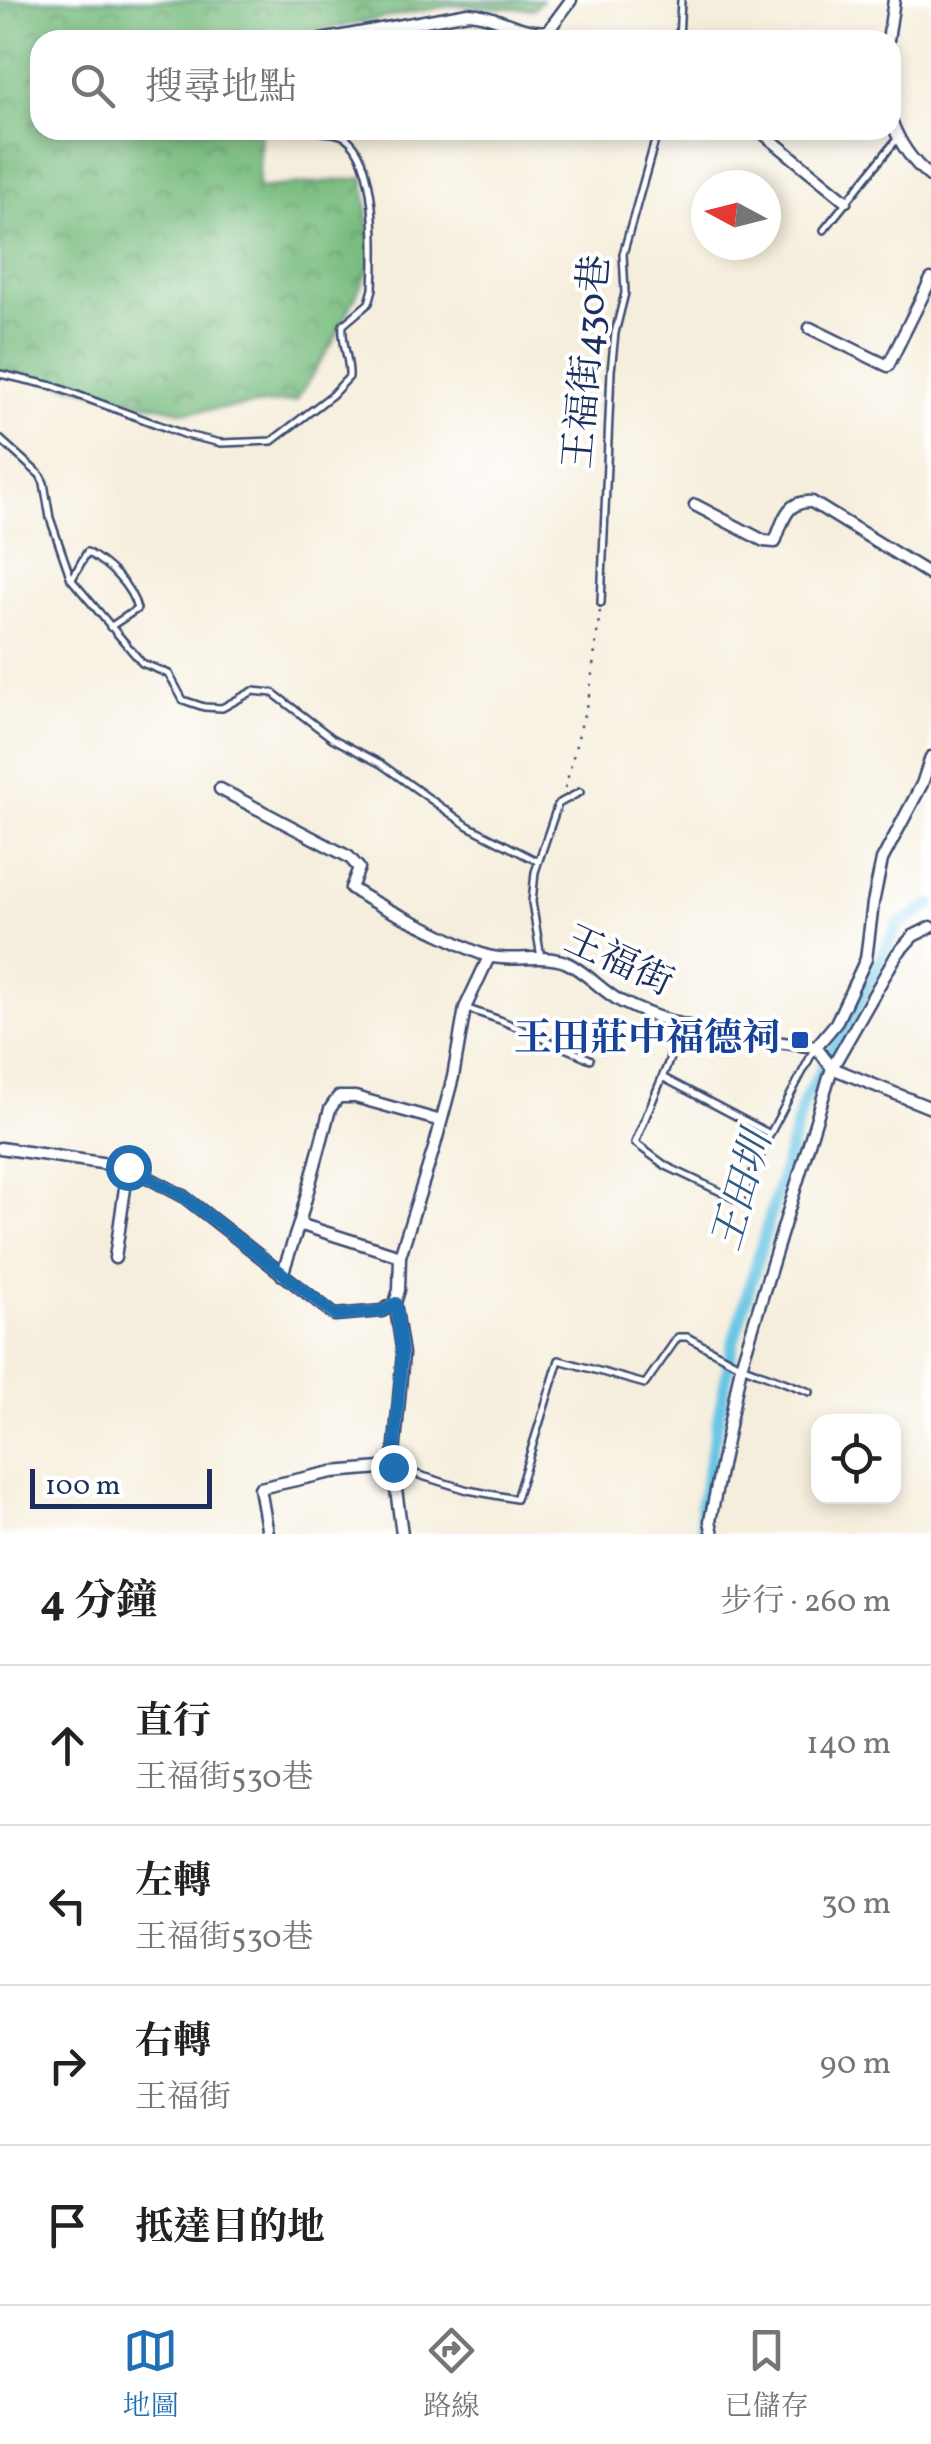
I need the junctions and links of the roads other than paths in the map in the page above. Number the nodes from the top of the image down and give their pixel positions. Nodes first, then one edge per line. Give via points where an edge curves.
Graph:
1 (571, 0) edge
2 (682, 0) edge
3 (894, 0) edge
4 (375, 30) edge
5 (528, 30) edge
6 (549, 30) edge
7 (680, 30) edge
8 (890, 30) edge
9 (349, 140) edge
10 (655, 140) edge
11 (771, 140) edge
12 (895, 140) edge
13 (898, 140) edge
14 (931, 177) edge
15 (846, 202) junction
16 (824, 230) dead end
17 (931, 279) edge
18 (810, 328) dead end
19 (0, 374) edge
20 (0, 439) edge
21 (695, 505) dead end
22 (931, 574) edge
23 (72, 579) junction
24 (600, 603) road end
25 (110, 627) junction
26 (931, 758) edge
27 (220, 789) dead end
28 (580, 792) dead end
29 (537, 860) junction
30 (931, 927) edge
31 (489, 956) junction
32 (541, 958) junction
33 (465, 1008) junction
34 (676, 1023) junction
35 (816, 1048) junction
36 (590, 1059) dead end
37 (832, 1068) junction
38 (662, 1077) junction
39 (931, 1108) edge
40 (441, 1121) junction
41 (770, 1134) junction
42 (0, 1148) edge
43 (128, 1167) junction
44 (299, 1224) junction
45 (400, 1256) junction
46 (115, 1258) dead end
47 (282, 1275) junction
48 (396, 1303) junction
49 (742, 1366) junction
50 (810, 1392) dead end
51 (393, 1467) junction
52 (268, 1534) edge
53 (402, 1534) edge
54 (713, 1534) edge

1 - 6 street
2 - 7 lane
3 - 8 street
4 - 5 street via 479,13
9 - 19 lane via 372,192 373,289 369,304 343,325 348,378 292,428 272,441 221,442
10 - 24 lane, 王福街430巷 via 623,254 625,293 610,371
11 - 15 street
12 - 15 lane
13 - 14 street
15 - 16 lane
17 - 18 street via 888,366
20 - 23 lane via 44,483
21 - 22 street via 775,542 794,504 812,502
23 - 25 lane
23 - 25 lane via 87,552 134,595 137,609
25 - 29 lane via 142,662 169,674 183,700 222,708 253,690 273,693 468,826
26 - 35 street via 882,860 866,958 836,1023
27 - 31 street via 349,856 359,868 351,888 374,904
28 - 29 lane via 554,810
29 - 32 lane via 532,902
30 - 37 street via 897,954
31 - 32 street, 王福街
31 - 33 street
32 - 34 street, 王福街 via 566,962 620,1001
33 - 36 lane
33 - 40 street
34 - 35 street, 王福街
34 - 38 lane
35 - 37 street
35 - 41 lane
37 - 39 street
37 - 49 street
38 - 41 lane
38 - 41 lane via 635,1142 666,1166 740,1202
40 - 44 street via 338,1097
40 - 45 street
42 - 43 street
43 - 46 street
43 - 47 street via 183,1196
44 - 45 street
44 - 47 street
45 - 48 street
47 - 48 street via 336,1315 382,1311
48 - 51 street via 402,1354
49 - 50 lane
49 - 51 lane via 687,1336 678,1337 645,1384 560,1360 516,1499
49 - 54 street via 710,1521
51 - 52 street via 260,1488
51 - 53 street

